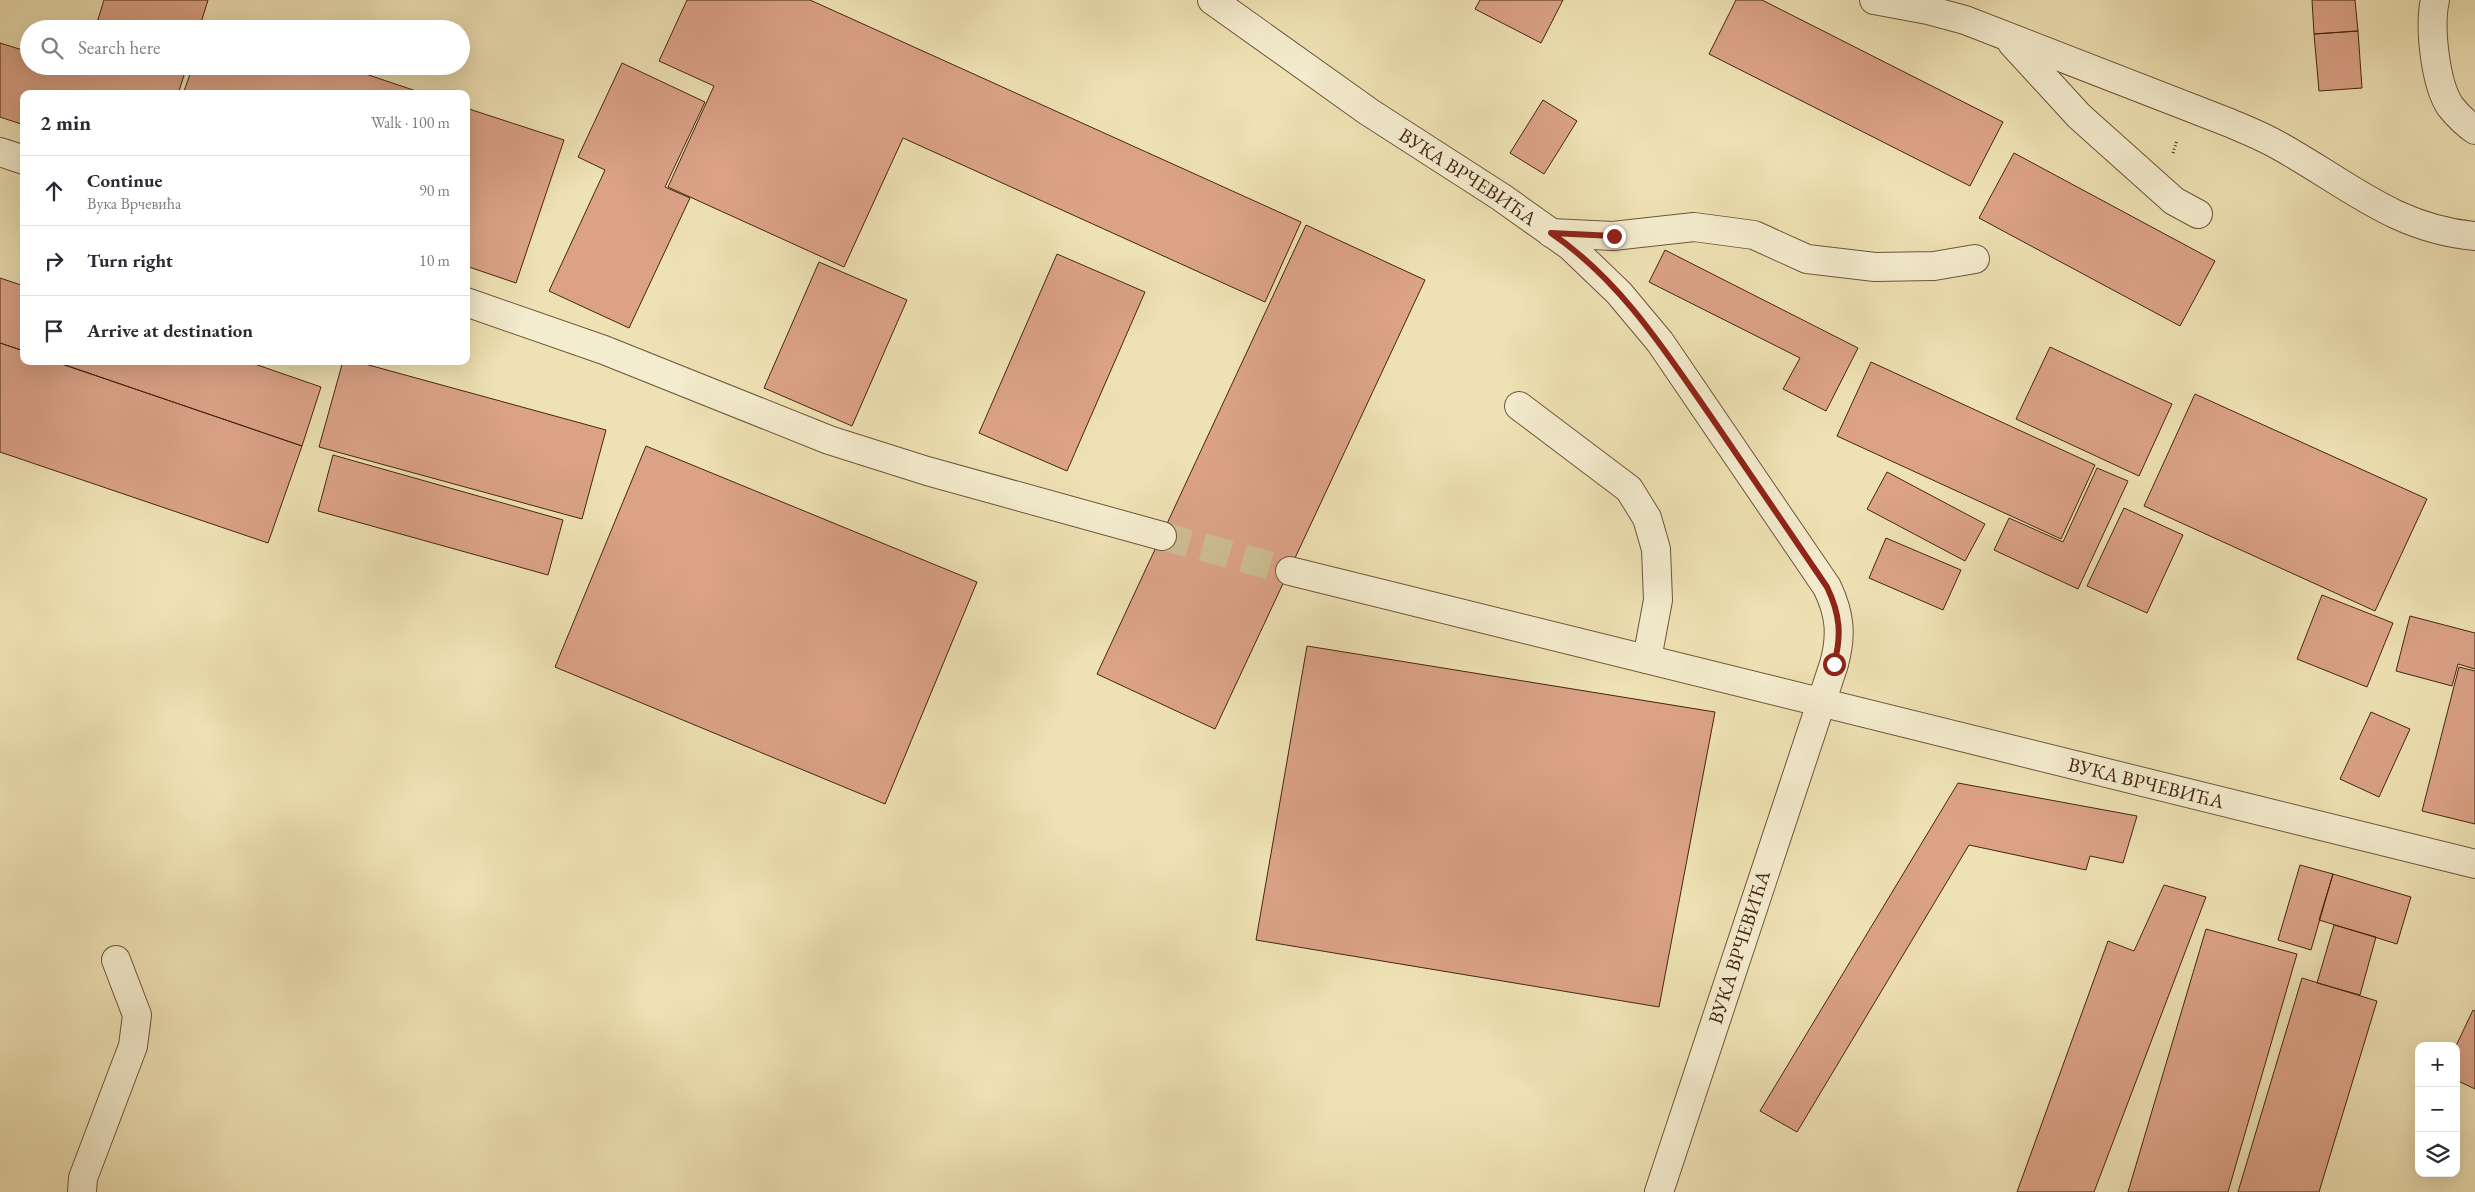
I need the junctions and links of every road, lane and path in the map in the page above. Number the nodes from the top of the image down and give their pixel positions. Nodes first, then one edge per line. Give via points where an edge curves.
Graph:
1 (1212, 0) edge
2 (1874, 0) edge
3 (2435, 0) edge
4 (2004, 35) junction
5 (2191, 108) junction
6 (2475, 130) edge
7 (0, 152) edge
8 (20, 159) edge
9 (2164, 192) junction
10 (2198, 214) dead end
11 (1551, 233) junction
12 (2475, 236) edge
13 (1975, 258) dead end
14 (470, 303) edge
15 (1519, 406) dead end
16 (1162, 536) tunnel mouth
17 (1290, 570) tunnel mouth
18 (1648, 660) junction
19 (1819, 702) junction
20 (2475, 864) edge
21 (116, 960) dead end
22 (82, 1192) edge
23 (1659, 1192) edge

1 - 11 street, ВУКА ВРЧЕВИЋА via 1369,112
2 - 4 street via 1928,10
3 - 6 street via 2433,40 2442,85 2449,104
4 - 5 street
4 - 9 street via 2079,116
5 - 9 path via 2175,144
5 - 12 street via 2272,142 2378,207 2438,230
7 - 8 street
9 - 10 street
11 - 13 street via 1614,236 1694,227 1754,235 1807,259 1875,267 1934,266
11 - 19 street, ВУКА ВРЧЕВИЋА via 1570,246 1619,293 1660,342 1827,587 1840,624 1839,646
14 - 16 street via 604,350 829,440
15 - 18 street via 1629,488 1647,518 1656,549 1658,600
17 - 18 street
18 - 19 street
19 - 20 street, ВУКА ВРЧЕВИЋА
19 - 23 street, ВУКА ВРЧЕВИЋА
21 - 22 street via 137,1015 134,1046 83,1178

